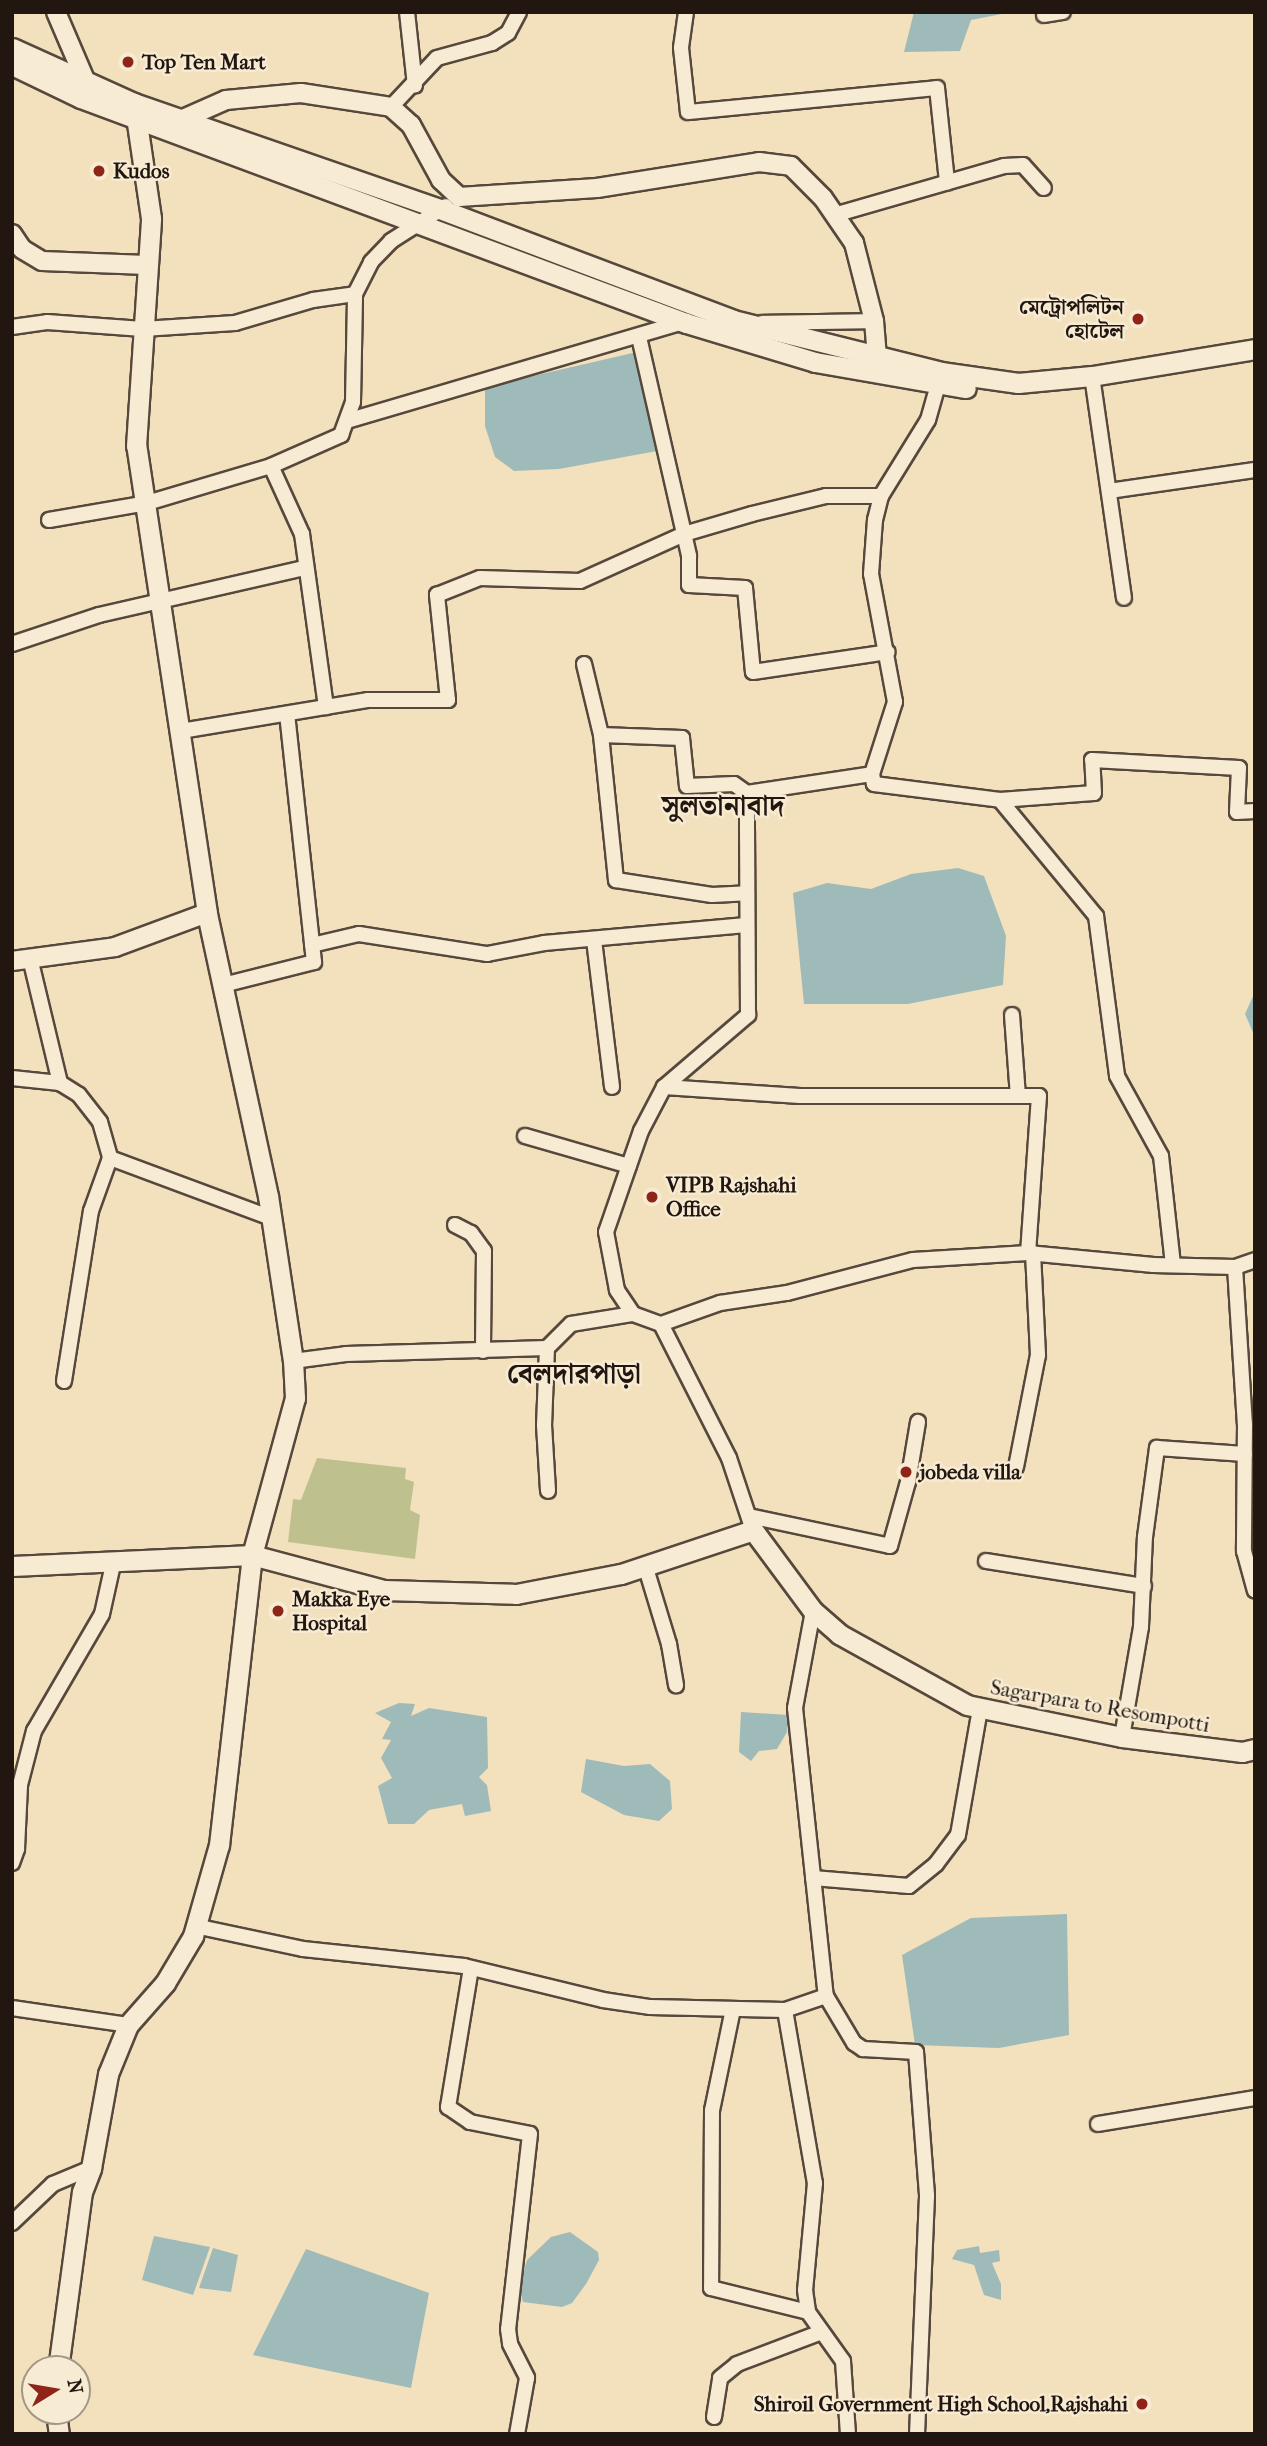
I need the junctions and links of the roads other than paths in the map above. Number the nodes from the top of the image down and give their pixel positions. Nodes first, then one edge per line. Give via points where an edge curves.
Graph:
1 (56, 12) edge
2 (407, 12) edge
3 (519, 12) edge
4 (687, 12) edge
5 (1063, 12) edge
6 (1044, 15) dead end
7 (12, 48) edge
8 (12, 65) edge
9 (415, 86) junction
10 (89, 93) junction
11 (391, 107) junction
12 (134, 110) junction
13 (180, 126) junction
14 (947, 182) junction
15 (1044, 188) dead end
16 (459, 197) junction
17 (440, 209) junction
18 (834, 215) junction
19 (420, 222) junction
20 (12, 234) edge
21 (147, 265) junction
22 (355, 294) junction
23 (697, 306) junction
24 (874, 321) junction
25 (686, 323) junction
26 (761, 323) junction
27 (12, 327) edge
28 (143, 329) junction
29 (639, 337) junction
30 (1255, 349) edge
31 (1255, 357) edge
32 (879, 365) junction
33 (940, 379) junction
34 (1093, 380) junction
35 (350, 420) junction
36 (271, 466) junction
37 (1254, 470) edge
38 (1109, 491) junction
39 (881, 496) junction
40 (147, 503) junction
41 (49, 520) dead end
42 (684, 534) junction
43 (305, 568) junction
44 (1124, 598) dead end
45 (161, 601) junction
46 (12, 644) edge
47 (888, 652) junction
48 (584, 664) dead end
49 (326, 707) junction
50 (286, 714) junction
51 (181, 731) junction
52 (601, 735) junction
53 (872, 774) junction
54 (747, 793) junction
55 (1000, 800) junction
56 (1255, 811) edge
57 (747, 893) junction
58 (207, 913) junction
59 (746, 925) junction
60 (594, 940) junction
61 (312, 945) junction
62 (21, 959) edge
63 (223, 985) junction
64 (1012, 1015) dead end
65 (12, 1079) edge
66 (60, 1083) junction
67 (612, 1087) dead end
68 (664, 1087) junction
69 (1018, 1096) junction
70 (525, 1136) dead end
71 (110, 1158) junction
72 (629, 1166) junction
73 (271, 1218) junction
74 (455, 1225) dead end
75 (1030, 1253) junction
76 (1255, 1260) edge
77 (1173, 1264) junction
78 (1235, 1267) junction
79 (633, 1314) junction
80 (661, 1324) junction
81 (547, 1348) junction
82 (483, 1352) junction
83 (293, 1361) junction
84 (64, 1381) dead end
85 (918, 1422) dead end
86 (1245, 1454) junction
87 (1016, 1467) dead end
88 (548, 1491) dead end
89 (751, 1523) junction
90 (252, 1555) junction
91 (114, 1560) junction
92 (986, 1561) dead end
93 (645, 1565) junction
94 (12, 1566) edge
95 (1144, 1586) junction
96 (1255, 1591) edge
97 (813, 1611) junction
98 (676, 1685) dead end
99 (980, 1709) junction
100 (1122, 1737) junction
101 (1255, 1749) edge
102 (12, 1863) edge
103 (813, 1878) junction
104 (195, 1926) junction
105 (471, 1968) junction
106 (826, 1996) junction
107 (12, 2008) edge
108 (733, 2008) junction
109 (785, 2010) junction
110 (128, 2025) junction
111 (1255, 2098) edge
112 (1098, 2124) dead end
113 (91, 2168) junction
114 (12, 2223) edge
115 (808, 2312) junction
116 (819, 2333) junction
117 (60, 2355) edge
118 (714, 2417) dead end
119 (517, 2434) edge
120 (848, 2434) edge
121 (917, 2434) edge

1 - 10 street
2 - 9 street
3 - 9 street via 508,33 492,43 437,58
4 - 14 street via 681,48 688,112 937,88
5 - 6 street
7 - 10 main road
8 - 10 main road
9 - 11 street
10 - 12 main road
11 - 13 street via 300,93 226,100
11 - 16 street via 411,125 441,180
12 - 13 main road
12 - 21 main road via 150,218
13 - 17 main road
13 - 19 main road
14 - 15 street via 1023,164
14 - 18 street
16 - 17 street
16 - 18 street via 597,188 759,162 791,166
17 - 19 street
17 - 23 main road
18 - 24 street via 854,243
19 - 22 street via 370,262
19 - 25 main road
20 - 21 street via 22,249 42,261
21 - 28 main road
22 - 28 street via 313,300 235,323
22 - 35 street
23 - 25 street
23 - 26 main road via 733,320
24 - 26 street
24 - 32 street
25 - 29 street
25 - 32 main road via 815,362
26 - 32 main road
27 - 28 street via 47,321
28 - 40 main road via 136,446
29 - 35 street
29 - 42 street
30 - 34 main road
31 - 34 main road
32 - 33 main road
33 - 34 main road
33 - 39 street via 928,420
34 - 38 street
35 - 36 street via 341,435
36 - 40 street
36 - 43 street via 302,534
37 - 38 street
38 - 44 street
39 - 42 street via 826,496
39 - 47 street via 871,574
40 - 41 street
40 - 45 main road
42 - 47 street via 689,584 745,588 753,672
42 - 49 street via 580,581 480,578 437,595 448,700 368,700
43 - 45 street
43 - 49 street
45 - 46 street via 99,615
45 - 51 main road
47 - 53 street via 895,702
48 - 52 street
49 - 50 street
50 - 51 street
50 - 61 street
51 - 58 main road
52 - 54 street via 682,738 687,786 734,784
52 - 57 street via 616,880 712,895
53 - 54 street
53 - 55 street via 874,784
54 - 57 street
55 - 56 street via 1094,793 1092,760 1239,768 1237,812
55 - 77 street via 1096,916 1117,1076 1161,1156
57 - 59 street
58 - 62 street via 115,947
58 - 63 main road
59 - 60 street
59 - 68 street via 748,1015
60 - 61 street via 544,943 487,954 359,934
60 - 67 street
61 - 63 street via 314,962
62 - 66 street
63 - 73 main road
64 - 69 street
65 - 66 street
66 - 71 street via 79,1095 100,1122
68 - 69 street via 800,1096
68 - 72 street via 641,1130
69 - 75 street via 1039,1096
70 - 72 street
71 - 73 street
71 - 84 street via 91,1211
72 - 79 street via 606,1232 617,1290
73 - 83 main road
74 - 82 street via 471,1233 484,1251
75 - 77 street
75 - 80 street via 913,1260 787,1293 720,1303
75 - 87 street via 1038,1355
76 - 78 street
77 - 78 street
78 - 86 street
79 - 80 street
79 - 81 street via 571,1324
80 - 89 street via 729,1458
81 - 82 street
81 - 88 street via 544,1425
82 - 83 street via 346,1354
83 - 90 main road via 295,1398
85 - 89 street via 890,1546
86 - 95 street via 1157,1448
86 - 96 street via 1244,1551
89 - 93 main road
89 - 97 main road, Sagarpara to Resompotti
90 - 91 main road
90 - 93 main road via 384,1590 516,1594
90 - 104 main road via 219,1845
91 - 94 main road
91 - 102 street via 102,1614 34,1731 20,1785 18,1850
92 - 95 street
93 - 98 street
95 - 100 street
97 - 99 main road, Sagarpara to Resompotti via 839,1633
97 - 103 street via 795,1707
99 - 100 main road, Sagarpara to Resompotti
99 - 103 street via 958,1835 936,1864 909,1886
100 - 101 main road, Sagarpara to Resompotti via 1241,1752
103 - 106 street
104 - 105 street via 303,1949
104 - 110 main road via 165,1983
105 - 108 street via 603,2000 650,2007
105 - 119 street via 448,2107 470,2122 530,2134 508,2329 510,2344 527,2378
106 - 109 street
106 - 121 street via 854,2043 863,2049 916,2052 927,2196
107 - 110 street
108 - 109 street
108 - 115 street via 712,2110 711,2287
109 - 115 street via 815,2183 805,2290
110 - 113 main road via 107,2074
111 - 112 street
113 - 114 street via 53,2184
113 - 117 main road via 82,2192
115 - 116 street
116 - 118 street via 737,2364 720,2378
116 - 120 street via 845,2368

